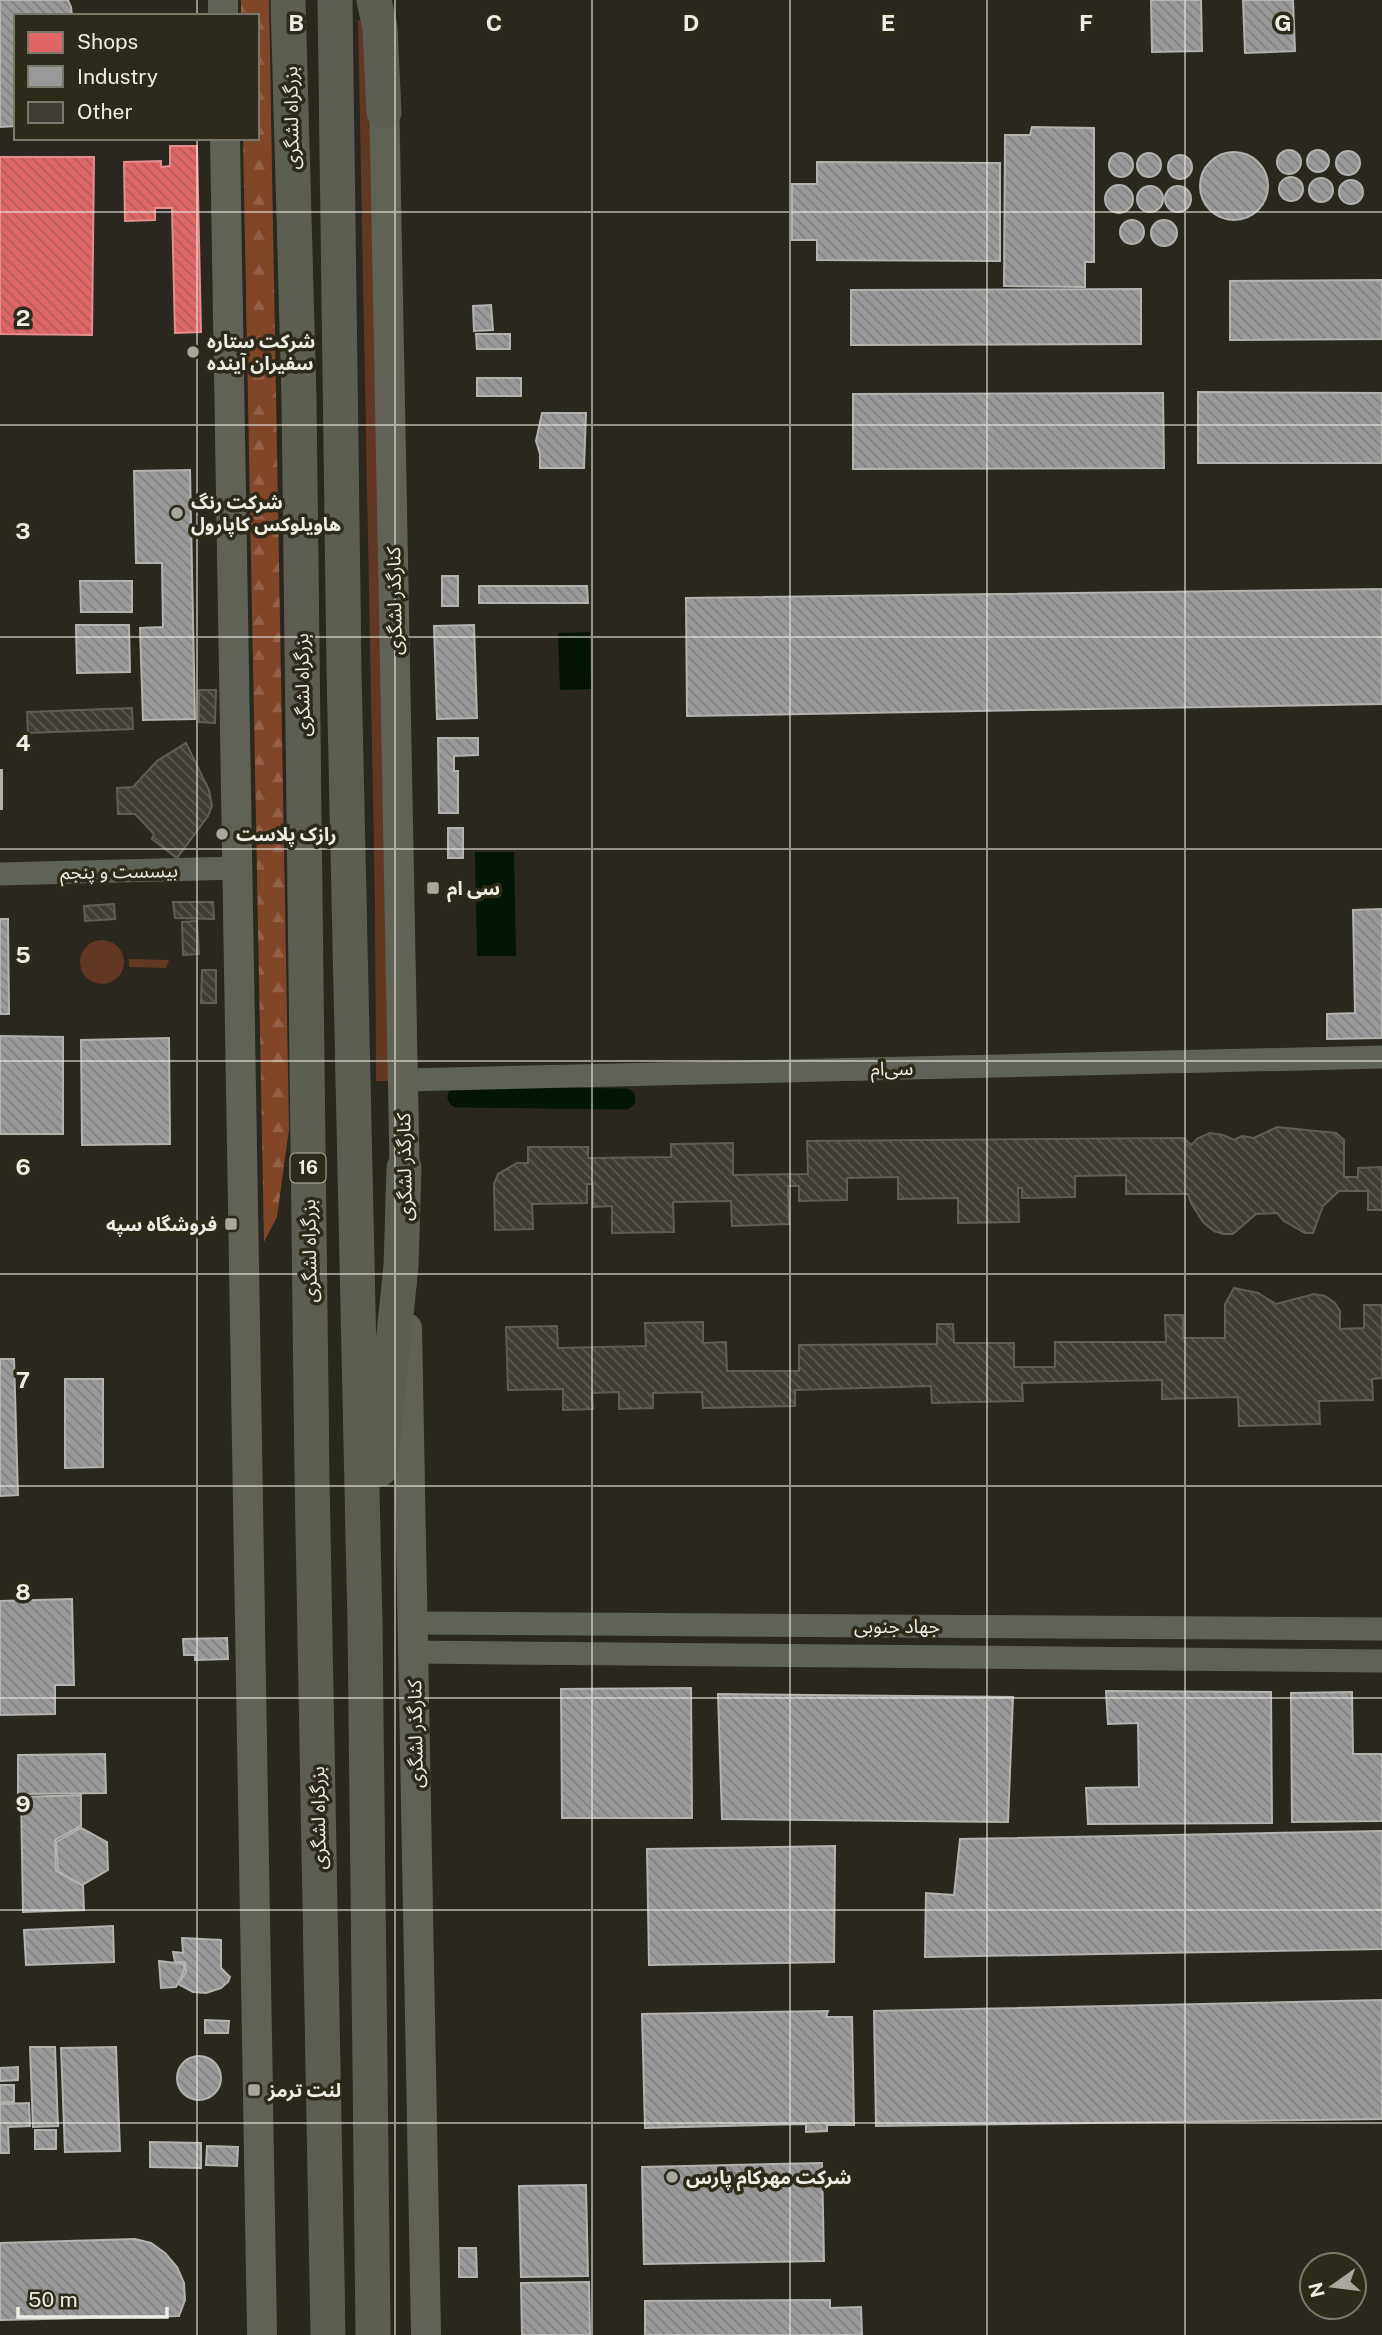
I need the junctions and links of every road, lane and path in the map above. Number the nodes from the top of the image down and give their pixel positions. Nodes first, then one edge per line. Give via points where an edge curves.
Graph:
1 (288, 0) edge
2 (335, 0) edge
3 (374, 0) edge
4 (383, 0) edge
5 (384, 112) junction
6 (225, 140) edge
7 (238, 868) junction
8 (0, 874) edge
9 (1382, 1057) edge
10 (402, 1080) junction
11 (404, 1168) junction
12 (413, 1623) junction
13 (365, 1625) junction
14 (1382, 1629) edge
15 (413, 1653) junction
16 (1382, 1661) edge
17 (262, 2335) edge
18 (328, 2335) edge
19 (373, 2335) edge
20 (426, 2335) edge

1 - 18 highway, بزرگراه لشگری / 16 via 299,398
2 - 13 highway
3 - 5 highway
4 - 5 main road, کنارگذر لشگری
5 - 10 main road, کنارگذر لشگری
6 - 7 main road
7 - 8 street, بیسست و پنجم
7 - 17 main road
9 - 10 street, سی‌ام
10 - 11 main road, کنارگذر لشگری
11 - 12 main road, کنارگذر لشگری
11 - 13 highway via 401,1266
12 - 14 street, جهاد جنوبی
12 - 15 main road, کنارگذر لشگری
13 - 19 highway
15 - 16 street, جهاد جنوبی
15 - 20 main road, کنارگذر لشگری

